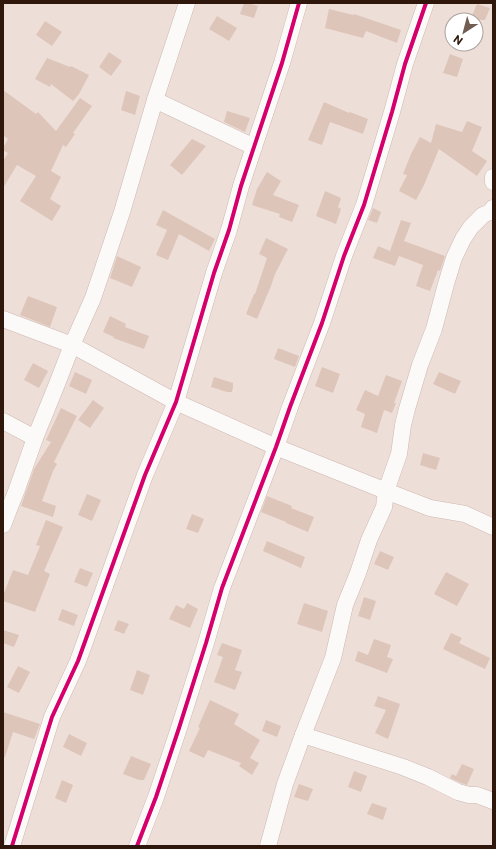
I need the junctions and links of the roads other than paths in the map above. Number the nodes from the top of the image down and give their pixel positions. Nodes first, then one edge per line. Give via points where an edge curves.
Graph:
1 (187, 3) edge
2 (299, 3) edge
3 (426, 3) edge
4 (155, 100) junction
5 (254, 146) junction
6 (493, 177) edge
7 (493, 182) edge
8 (493, 208) edge
9 (3, 319) edge
10 (72, 345) junction
11 (176, 402) junction
12 (3, 421) edge
13 (35, 438) junction
14 (276, 447) junction
15 (386, 491) junction
16 (3, 525) edge
17 (492, 525) edge
18 (303, 735) junction
19 (493, 801) edge
20 (12, 846) edge
21 (137, 846) edge
22 (268, 846) edge

1 - 4 street
2 - 5 street
3 - 14 street via 405,64 364,205
4 - 5 street
4 - 10 street via 93,298
5 - 11 street
6 - 7 street
8 - 15 street via 471,227 454,258 434,329 409,402 399,454
9 - 10 street
10 - 11 street
10 - 13 street
11 - 14 street
11 - 20 street via 145,474 78,661 52,717
12 - 13 street
13 - 16 street
14 - 15 street
14 - 21 street via 222,588 172,749
15 - 17 street via 430,508 465,514
15 - 18 street via 384,507 345,604 333,658
18 - 19 street via 404,767 458,792
18 - 22 street via 284,784

